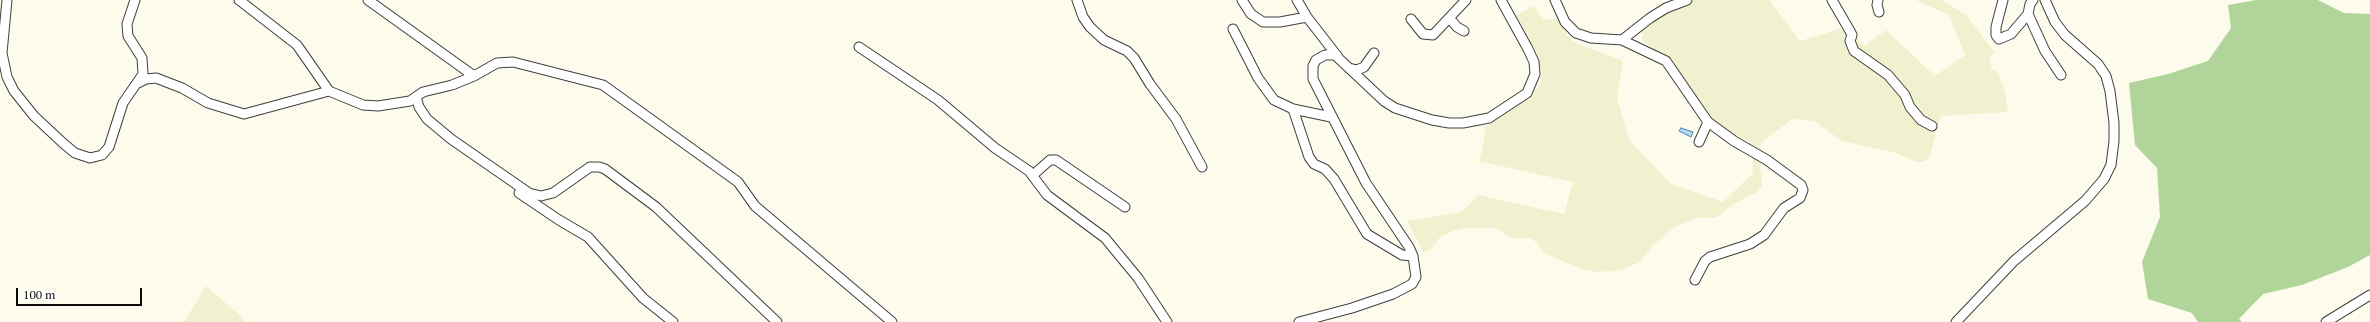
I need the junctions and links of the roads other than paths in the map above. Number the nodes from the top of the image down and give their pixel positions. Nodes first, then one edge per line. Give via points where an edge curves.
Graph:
1 (8, 0) edge
2 (135, 0) edge
3 (239, 0) edge
4 (368, 0) edge
5 (1077, 0) edge
6 (1242, 0) edge
7 (1298, 0) edge
8 (1466, 0) edge
9 (1501, 0) edge
10 (1555, 0) edge
11 (1687, 0) edge
12 (1832, 0) edge
13 (1878, 0) edge
14 (2003, 0) edge
15 (2033, 0) edge
16 (2044, 0) edge
17 (1879, 12) dead end
18 (2028, 14) junction
19 (1307, 17) junction
20 (1410, 19) dead end
21 (1450, 19) junction
22 (1233, 29) dead end
23 (1464, 31) dead end
24 (1622, 40) junction
25 (859, 47) dead end
26 (1374, 53) dead end
27 (1339, 58) junction
28 (1349, 68) junction
29 (2061, 74) dead end
30 (474, 76) junction
31 (135, 85) junction
32 (329, 91) junction
33 (416, 97) junction
34 (1293, 109) junction
35 (1331, 117) junction
36 (1708, 122) junction
37 (1932, 126) dead end
38 (1699, 142) dead end
39 (476, 155) junction
40 (1202, 168) dead end
41 (1033, 175) junction
42 (1125, 207) dead end
43 (1413, 256) junction
44 (1694, 280) dead end
45 (2370, 295) edge
46 (1311, 320) edge
47 (672, 322) edge
48 (777, 322) edge
49 (892, 322) edge
50 (1167, 322) edge
51 (1300, 322) edge
52 (1956, 322) edge
53 (2326, 322) edge

1 - 31 street via 2,53 7,76 14,90 34,116 75,153 97,158 106,151 111,143 123,103
2 - 31 street via 127,24 128,36 142,58 143,74
3 - 32 street via 297,45
4 - 30 street
5 - 40 street via 1082,17 1095,32 1134,58 1176,119
6 - 19 street via 1251,14 1263,22
7 - 19 street
8 - 21 street
9 - 28 street via 1534,62 1534,74 1527,93 1489,118 1463,123 1449,122 1432,120 1395,108
10 - 24 street via 1565,22 1576,33 1591,38
11 - 24 street via 1655,14
12 - 37 street via 1850,30 1850,41 1854,51 1888,75 1921,120
13 - 17 street
14 - 18 street via 1996,27 1999,39 2011,34
15 - 18 street
16 - 52 street via 2064,35 2098,64 2106,76 2114,135 2111,165 2104,179 2085,201 2014,261
18 - 29 street via 2045,51
19 - 27 street
20 - 21 street via 1417,29 1427,35 1433,35
21 - 23 street
22 - 34 street via 1262,84 1274,100
24 - 36 street via 1666,61
25 - 41 street via 938,100 995,148
26 - 28 street via 1364,67 1357,70
27 - 28 street
27 - 35 street via 1335,55 1326,55 1316,60 1313,66 1313,79
30 - 33 street via 452,85 432,88
30 - 49 street via 497,63 513,62 603,86 738,182 755,206
31 - 32 street via 146,79 156,78 182,88 213,105 244,114
32 - 33 street via 369,106 401,104
33 - 39 street via 427,119
34 - 35 street
34 - 43 street via 1309,157 1334,179 1366,234 1402,255
35 - 43 street via 1366,183
36 - 38 street
36 - 44 street via 1801,185 1803,190 1800,198 1784,208 1760,238 1750,244 1710,257
39 - 47 street via 484,168 588,237 643,298
39 - 48 street via 523,189 541,196 562,188 590,167 605,169 656,207
41 - 42 street via 1050,160 1056,160
41 - 50 street via 1047,195 1105,238 1138,278
43 - 46 street via 1416,277 1412,284 1352,308
45 - 53 street
46 - 51 street

